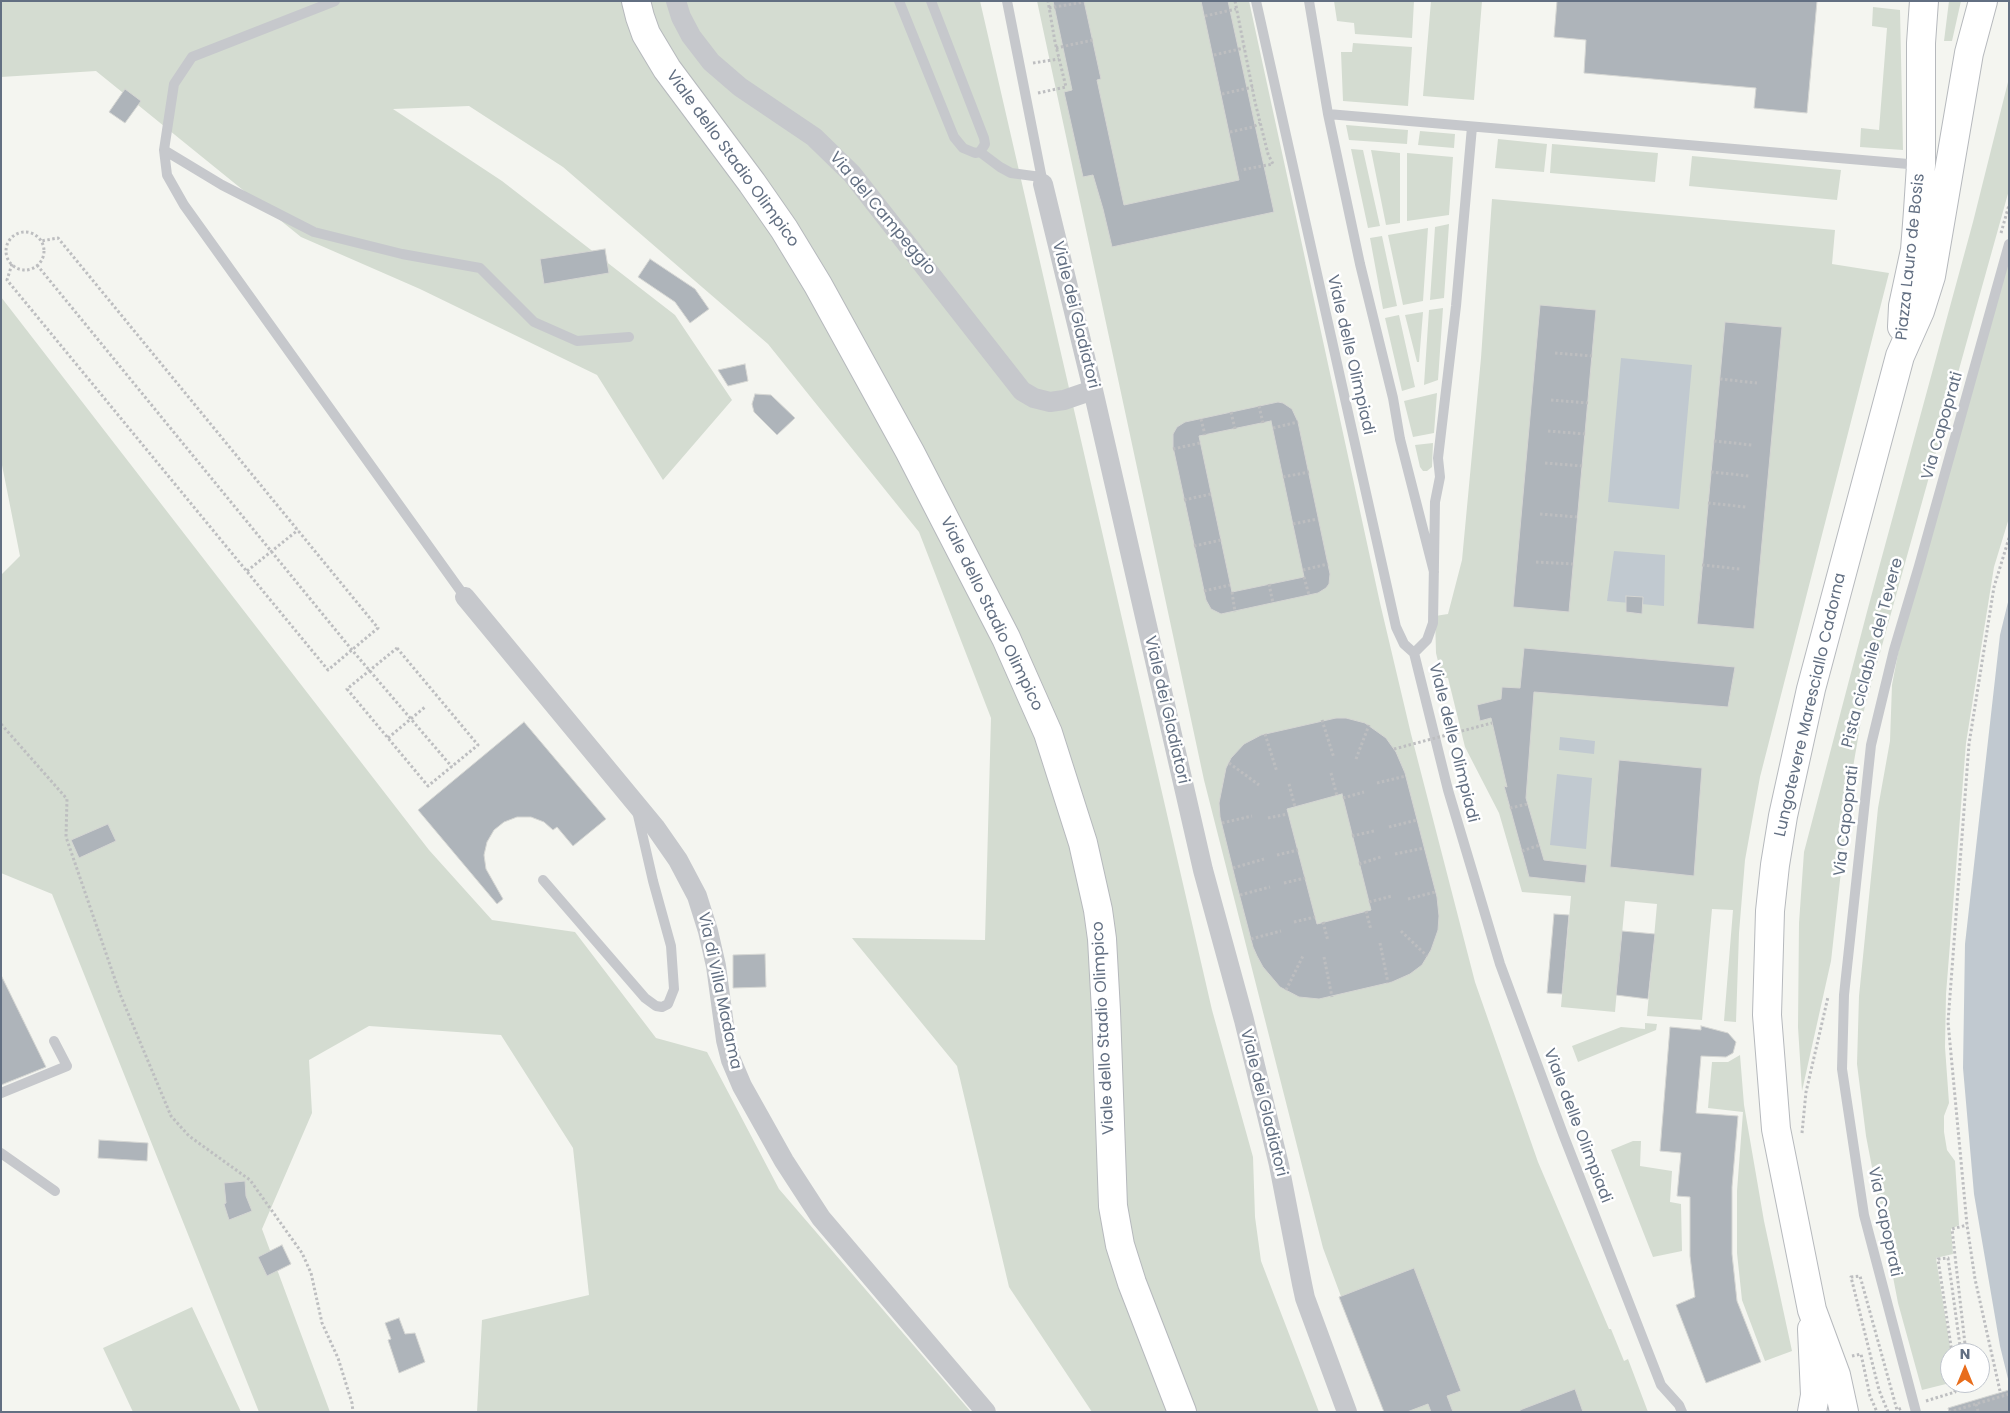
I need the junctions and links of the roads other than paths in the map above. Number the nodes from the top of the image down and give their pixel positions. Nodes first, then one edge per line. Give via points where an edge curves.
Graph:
1 (335, 1) edge
2 (636, 1) edge
3 (676, 1) edge
4 (899, 1) edge
5 (931, 1) edge
6 (1007, 1) edge
7 (1256, 1) edge
8 (1309, 1) edge
9 (1924, 1) edge
10 (1983, 1) edge
11 (1328, 114) junction
12 (1472, 127) junction
13 (164, 150) junction
14 (980, 152) junction
15 (1921, 165) junction
16 (1042, 180) junction
17 (2004, 243) edge
18 (629, 337) dead end
19 (1900, 356) junction
20 (1093, 390) junction
21 (1434, 572) junction
22 (465, 596) joint
23 (1414, 653) junction
24 (635, 803) junction
25 (543, 880) dead end
26 (54, 1040) dead end
27 (1, 1093) edge
28 (1, 1153) edge
29 (55, 1191) dead end
30 (1812, 1310) junction
31 (1917, 1407) edge
32 (986, 1412) edge
33 (1182, 1412) edge
34 (1347, 1412) edge
35 (1682, 1412) edge
36 (1812, 1412) edge
37 (1844, 1412) edge

1 - 13 lane via 192,57 174,84
2 - 33 main road, Viale dello Stadio Olimpico via 646,34 667,69 752,183 818,285 910,452 1006,638 1048,733 1083,843 1102,940 1113,1206 1120,1245
3 - 20 street, Via del Campeggio via 691,36 711,62 740,87 814,137 852,174 1022,391 1050,402
4 - 14 lane via 954,137 963,148
5 - 14 lane via 984,138 985,144
6 - 16 lane, Viale dei Gladiatori
7 - 23 lane, Viale delle Olimpiadi via 1396,627 1404,644
8 - 11 lane
9 - 15 main road, Piazza Lauro de Bosis
10 - 19 main road, Piazza Lauro de Bosis via 1969,53 1931,276
11 - 12 lane
11 - 21 lane via 1360,264 1394,398 1400,439
12 - 15 lane
12 - 21 lane via 1438,458 1440,477 1435,502
13 - 18 lane via 222,185 314,232 402,254 480,268 534,322 577,341
13 - 22 lane via 167,175 184,205
14 - 16 lane via 1011,173
15 - 19 main road, Piazza Lauro de Bosis via 1915,250 1903,306
16 - 20 street, Viale dei Gladiatori
17 - 31 lane, Via Capoprati via 1871,745 1844,995 1842,1068 1864,1215
19 - 30 main road, Lungotevere Maresciallo Cadorna via 1811,689 1776,855 1770,911 1767,1015 1774,1103 1781,1160
20 - 34 street, Viale dei Gladiatori via 1203,870 1280,1165 1303,1291
21 - 23 lane via 1431,628 1427,640
22 - 24 street, Via di Villa Madama
23 - 35 lane, Viale delle Olimpiadi via 1448,790 1500,964 1661,1385
24 - 25 lane via 671,946 674,989 668,1004 656,1006 646,998
24 - 32 street, Via di Villa Madama via 671,849 697,896 715,960 731,1060 784,1161 831,1231
26 - 27 lane via 67,1066
28 - 29 lane
30 - 36 main road via 1815,1395
30 - 37 main road, Lungotevere Maresciallo Cadorna via 1836,1376

